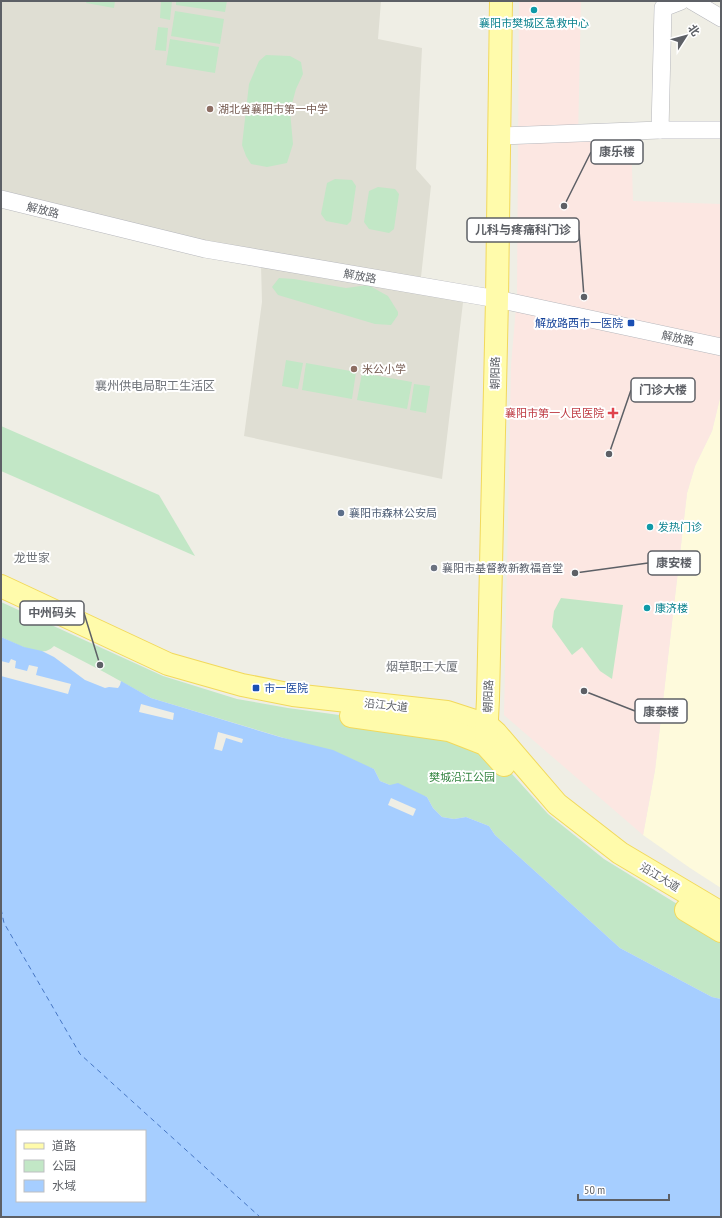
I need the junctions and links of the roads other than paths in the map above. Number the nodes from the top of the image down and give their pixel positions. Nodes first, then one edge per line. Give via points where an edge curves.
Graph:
1 (501, 1) edge
2 (680, 1) edge
3 (692, 1) edge
4 (721, 18) edge
5 (660, 130) junction
6 (721, 130) edge
7 (499, 136) junction
8 (1, 200) edge
9 (497, 299) junction
10 (721, 347) edge
11 (1, 586) edge
12 (1, 602) edge
13 (486, 734) junction
14 (721, 913) edge
15 (721, 931) edge

1 - 7 main road, 朝阳路
2 - 5 street via 664,8
3 - 4 street
5 - 6 street
5 - 7 street
7 - 9 main road, 朝阳路
8 - 9 street, 解放路 via 205,249
9 - 10 street, 解放路
9 - 13 main road, 朝阳路
11 - 13 main road, 沿江大道 via 168,664 242,685 293,695 447,712
12 - 13 main road, 沿江大道 via 163,676 237,699
13 - 14 main road, 沿江大道 via 496,733 557,804 620,853
13 - 15 main road, 沿江大道 via 548,814 604,859

